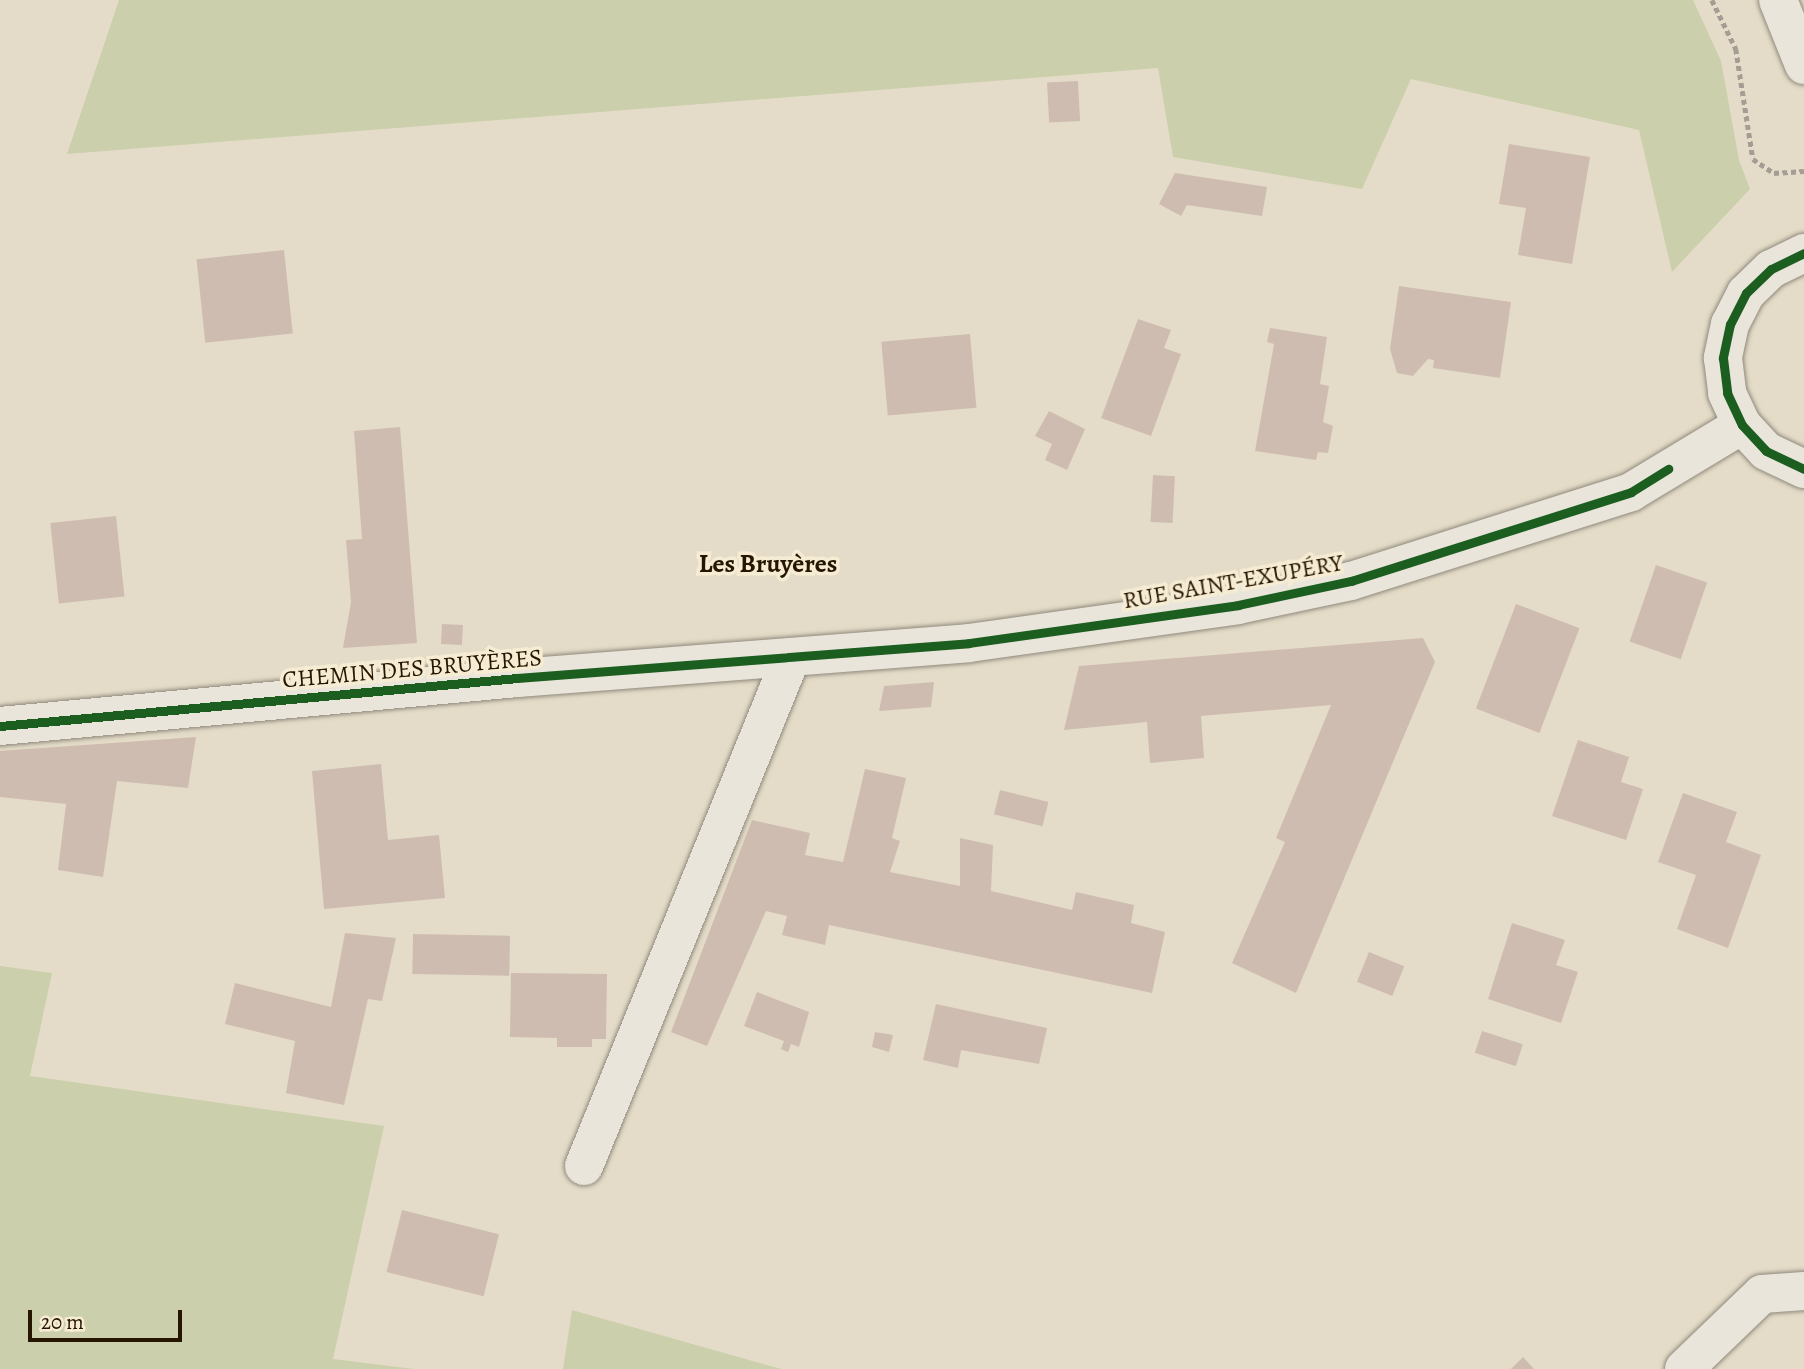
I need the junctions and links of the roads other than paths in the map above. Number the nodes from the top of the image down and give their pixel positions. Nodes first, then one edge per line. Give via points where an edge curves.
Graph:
1 (1786, 7) edge
2 (1804, 65) edge
3 (1804, 254) edge
4 (1742, 425) junction
5 (1804, 469) edge
6 (810, 656) junction
7 (0, 726) edge
8 (584, 1166) dead end
9 (1804, 1291) edge
10 (1684, 1369) edge

1 - 2 street
3 - 4 street via 1771,269 1746,293 1730,324 1723,358 1727,393
4 - 5 street via 1766,450
4 - 6 street, RUE SAINT-EXUPÉRY via 1631,492 1351,581 1238,606 1078,629
6 - 7 street, CHEMIN DES BRUYÈRES
6 - 8 street
9 - 10 street via 1762,1294

